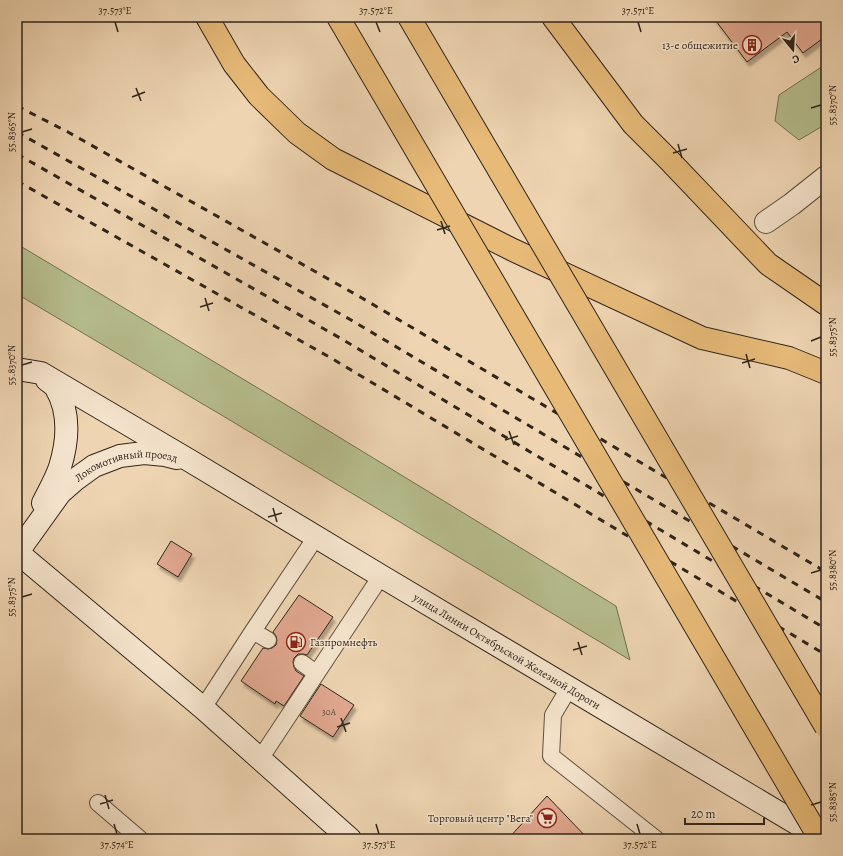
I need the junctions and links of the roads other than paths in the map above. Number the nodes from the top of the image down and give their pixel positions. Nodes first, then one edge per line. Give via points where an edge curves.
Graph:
1 (207, 17) edge
2 (338, 17) edge
3 (409, 17) edge
4 (553, 17) edge
5 (826, 177) edge
6 (775, 216) dead end
7 (826, 304) edge
8 (17, 360) edge
9 (17, 369) edge
10 (41, 373) junction
11 (826, 373) edge
12 (192, 462) junction
13 (316, 537) junction
14 (17, 552) edge
15 (381, 576) junction
16 (253, 631) junction
17 (268, 640) dead end
18 (302, 663) dead end
19 (316, 672) junction
20 (569, 688) junction
21 (203, 708) junction
22 (826, 727) edge
23 (260, 759) junction
24 (98, 803) dead end
25 (140, 839) edge
26 (350, 839) edge
27 (656, 839) edge
28 (822, 839) edge

1 - 11 main road via 234,64 259,96 297,133 332,159 512,250 702,338 789,358
2 - 28 main road, bridge
3 - 22 main road, bridge
4 - 7 main road via 633,124 768,264
5 - 6 street
8 - 10 lane
9 - 10 street, Локомотивный проезд
10 - 12 street, Локомотивный проезд
10 - 14 street, Локомотивный проезд via 55,387 64,406 67,425 65,446 51,489
12 - 13 street, улица Линии Октябрьской Железной Дороги
12 - 14 street, Локомотивный проезд via 144,453 120,456 94,466 60,494
13 - 15 street, улица Линии Октябрьской Железной Дороги
13 - 16 lane
14 - 21 street
15 - 19 lane
15 - 20 street, улица Линии Октябрьской Железной Дороги
16 - 17 lane
16 - 21 lane
18 - 19 lane
19 - 23 lane
20 - 27 lane via 553,715 550,756
20 - 28 street, улица Линии Октябрьской Железной Дороги
21 - 23 street
23 - 26 street
24 - 25 lane

